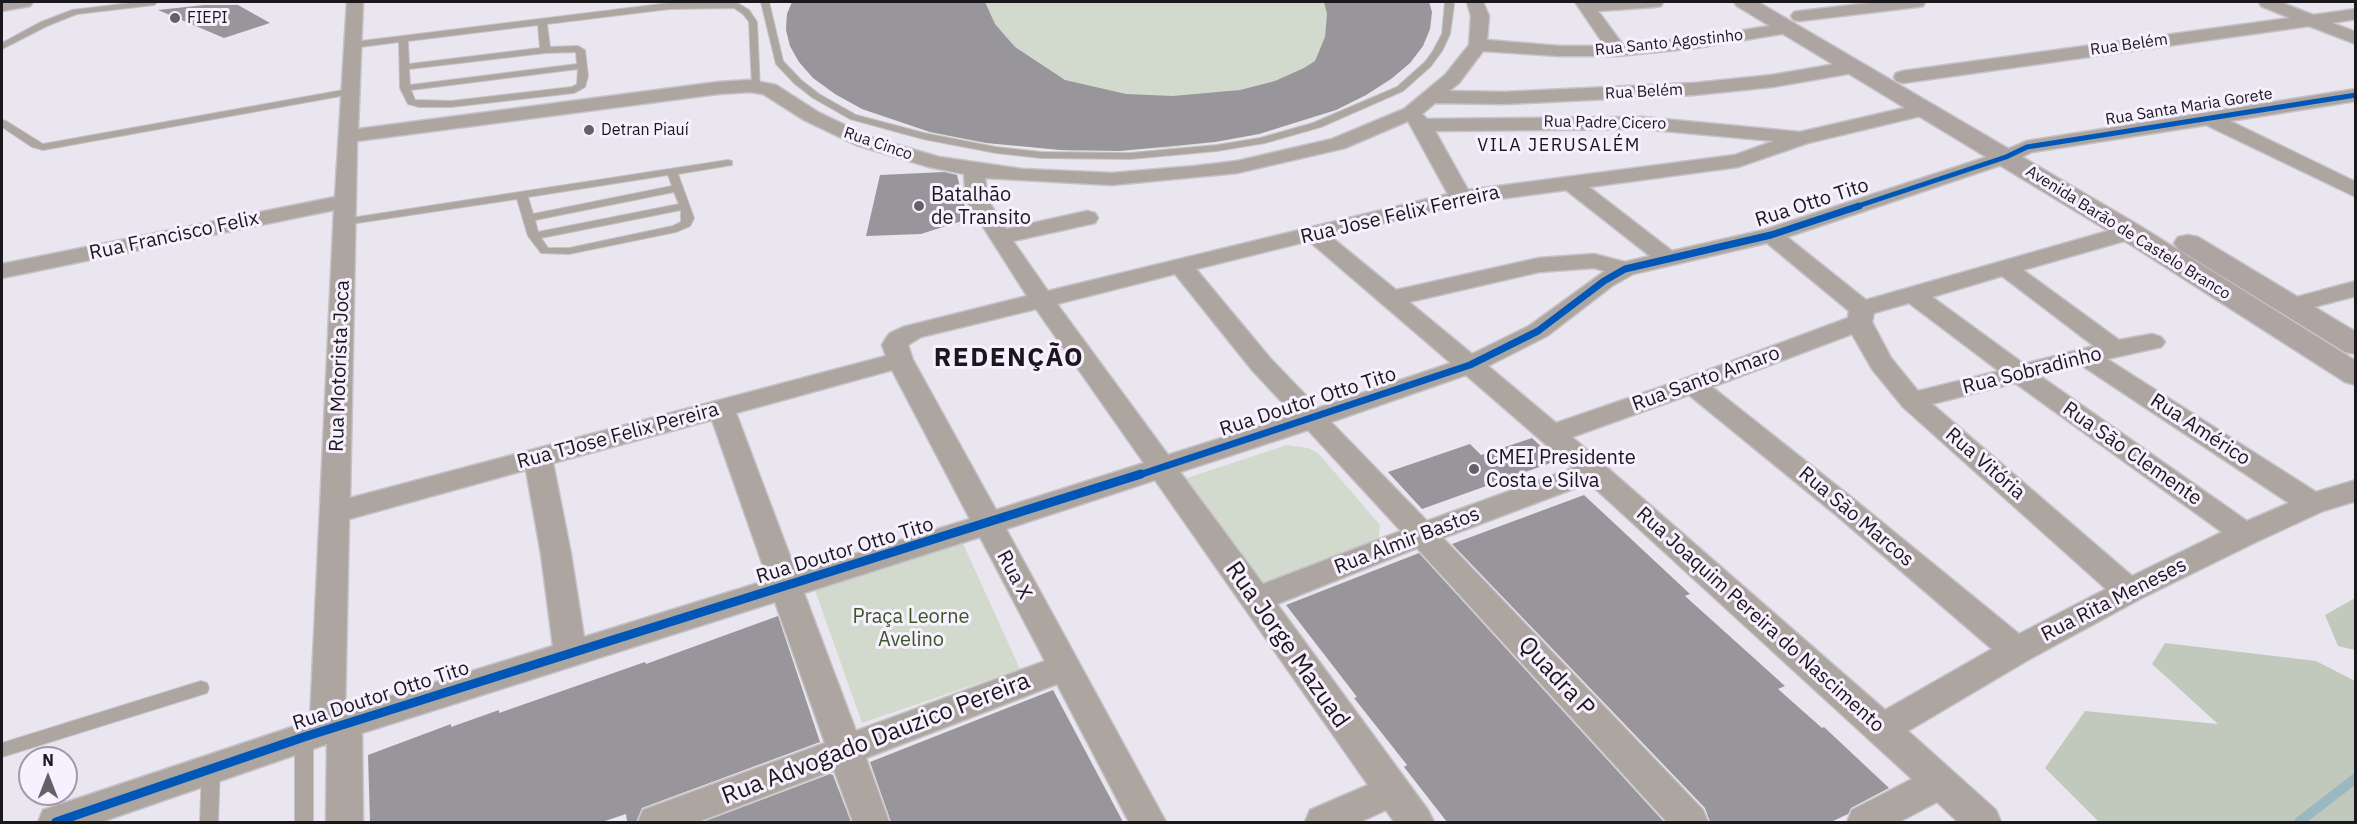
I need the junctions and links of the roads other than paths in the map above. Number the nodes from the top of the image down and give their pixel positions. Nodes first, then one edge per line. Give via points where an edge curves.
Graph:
1 (23, 2) edge
2 (154, 2) edge
3 (355, 2) edge
4 (748, 2) edge
5 (765, 2) edge
6 (1449, 2) edge
7 (1475, 2) edge
8 (1655, 2) edge
9 (1744, 2) edge
10 (1774, 2) edge
11 (1917, 2) edge
12 (2267, 2) edge
13 (1586, 4) edge
14 (2, 5) edge
15 (99, 5) edge
16 (736, 5) junction
17 (2355, 14) edge
18 (2310, 20) junction
19 (542, 21) junction
20 (1793, 22) junction
21 (403, 39) junction
22 (2355, 39) edge
23 (353, 45) junction
24 (1478, 45) junction
25 (2, 46) edge
26 (545, 50) junction
27 (1618, 51) junction
28 (582, 66) junction
29 (404, 67) junction
30 (1853, 67) junction
31 (1903, 77) junction
32 (757, 87) junction
33 (405, 88) junction
34 (349, 92) junction
35 (1433, 97) junction
36 (2350, 99) edge
37 (545, 102) junction
38 (1926, 109) junction
39 (2208, 118) junction
40 (1417, 119) junction
41 (2, 123) edge
42 (349, 136) junction
43 (1803, 138) junction
44 (2017, 152) junction
45 (728, 163) dead end
46 (974, 170) junction
47 (672, 173) junction
48 (1570, 182) junction
49 (678, 188) junction
50 (2355, 191) edge
51 (522, 196) junction
52 (1461, 197) junction
53 (685, 206) junction
54 (345, 212) junction
55 (1087, 218) dead end
56 (529, 219) junction
57 (2130, 232) junction
58 (1314, 234) junction
59 (1771, 235) junction
60 (534, 236) junction
61 (999, 237) junction
62 (1668, 259) junction
63 (1180, 265) junction
64 (1624, 269) junction
65 (2007, 269) junction
66 (2, 271) edge
67 (2355, 288) edge
68 (1914, 295) junction
69 (1393, 298) junction
70 (1041, 299) junction
71 (2291, 306) junction
72 (1861, 315) junction
73 (2152, 342) dead end
74 (2355, 345) edge
75 (2115, 350) junction
76 (2086, 357) junction
77 (900, 360) junction
78 (1470, 365) junction
79 (2020, 374) junction
80 (2355, 375) edge
81 (1693, 385) junction
82 (1912, 401) junction
83 (721, 408) junction
84 (1312, 419) junction
85 (1552, 434) junction
86 (538, 458) junction
87 (1162, 466) junction
88 (1593, 471) junction
89 (2355, 490) edge
90 (2313, 504) junction
91 (336, 512) junction
92 (987, 524) junction
93 (2245, 534) junction
94 (1420, 535) junction
95 (786, 586) junction
96 (2128, 591) junction
97 (1255, 600) junction
98 (2016, 651) junction
99 (570, 653) junction
100 (1063, 668) junction
101 (201, 688) dead end
102 (1882, 729) junction
103 (325, 731) junction
104 (845, 749) junction
105 (2, 750) edge
106 (210, 769) junction
107 (1939, 783) junction
108 (1391, 791) junction
109 (68, 820) edge
110 (209, 822) edge
111 (304, 822) edge
112 (345, 822) edge
113 (656, 822) edge
114 (871, 822) edge
115 (1148, 822) edge
116 (1323, 822) edge
117 (1415, 822) edge
118 (1690, 822) edge
119 (1865, 822) edge
120 (1983, 822) edge

1 - 14 main road
2 - 15 lane
3 - 23 street, Rua Motorista Joca
4 - 16 lane
5 - 6 lane via 779,62 816,96 853,117 996,150 1130,156 1261,141 1317,125 1400,89 1437,51 1446,34
7 - 24 street via 1480,16
8 - 13 street
9 - 20 main road, Avenida Barão de Castelo Branco
10 - 20 main road, Avenida Barão de Castelo Branco
11 - 20 street, Rua Santo Agostinho
12 - 18 street
13 - 27 street
15 - 25 lane via 59,17
16 - 19 lane via 669,6
16 - 32 lane via 753,22
17 - 18 street, Rua Belém
18 - 22 street
18 - 31 street, Rua Belém
19 - 21 lane
19 - 26 lane
20 - 27 street, Rua Santo Agostinho via 1696,43
20 - 30 main road, Avenida Barão de Castelo Branco
20 - 31 main road, Avenida Barão de Castelo Branco
21 - 23 lane
21 - 29 lane
23 - 34 street, Rua Motorista Joca
24 - 27 street, Rua Santo Agostinho
24 - 35 street
26 - 28 lane via 578,48
26 - 29 lane
28 - 33 lane
28 - 37 lane via 582,85
29 - 33 lane
30 - 35 street, Rua Belém via 1694,89 1566,96
30 - 38 main road, Avenida Barão de Castelo Branco
31 - 44 main road, Avenida Barão de Castelo Branco
32 - 37 street, Rua Cinco
32 - 46 street, Rua Cinco via 769,89 811,116 863,141
33 - 37 lane via 411,102 419,105
34 - 41 lane via 43,147
34 - 42 street, Rua Motorista Joca
35 - 40 street
36 - 39 street, Rua Santa Maria Gorete
37 - 42 street, Rua Cinco
38 - 43 street, Rua Jose Felix Ferreira
38 - 44 main road, Avenida Barão de Castelo Branco
39 - 44 street, Rua Santa Maria Gorete
39 - 50 street
40 - 43 street, Rua Padre Cicero via 1642,123
40 - 46 street, Rua Cinco via 1338,144 1216,169 1112,178
40 - 52 street
42 - 54 street, Rua Motorista Joca
43 - 48 street, Rua Jose Felix Ferreira via 1737,161
44 - 57 main road, Avenida Barão de Castelo Branco
44 - 59 street, Rua Otto Tito
44 - 71 main road, Avenida Barão de Castelo Branco
45 - 47 lane
46 - 61 street, Rua Jorge Mazuad via 977,200
47 - 49 lane
47 - 51 lane
48 - 52 street, Rua Jose Felix Ferreira
48 - 62 street
49 - 53 lane
49 - 56 lane
51 - 54 lane
51 - 56 lane
52 - 58 street, Rua Jose Felix Ferreira
53 - 60 lane
53 - 60 lane via 686,224 676,229 580,249 545,251
54 - 66 street, Rua Francisco Felix
54 - 91 street, Rua Motorista Joca
55 - 61 street
56 - 60 lane
57 - 65 street
57 - 80 main road, Avenida Barão de Castelo Branco
58 - 63 street, Rua Jose Felix Ferreira
58 - 69 street, Rua Joaquim Pereira do Nascimento
59 - 62 street, Rua Otto Tito
59 - 72 street
61 - 70 street, Rua Jorge Mazuad
62 - 64 street, Rua Otto Tito
63 - 70 street, Rua Jose Felix Ferreira
63 - 84 street, Quadra P
64 - 69 street via 1594,261 1539,265
64 - 78 street, Rua Doutor Otto Tito via 1538,331
65 - 68 street
65 - 75 street
67 - 71 street
68 - 72 street, Rua Santo Amaro
68 - 79 street, Rua São Clemente
69 - 78 street, Rua Joaquim Pereira do Nascimento
70 - 77 street, Rua Jose Felix Ferreira via 903,335 896,342
70 - 87 street, Rua Jorge Mazuad
71 - 74 main road, Avenida Barão de Castelo Branco
72 - 81 street, Rua Santo Amaro
72 - 82 street, Rua Vitória via 1869,344
73 - 75 street, Rua Sobradinho
75 - 76 street, Rua Sobradinho
76 - 79 street, Rua Sobradinho
76 - 90 street, Rua Américo
77 - 83 street, Rua TJose Felix Pereira
77 - 92 street, Rua X
78 - 84 street, Rua Doutor Otto Tito
78 - 85 street, Rua Joaquim Pereira do Nascimento
79 - 82 street, Rua Sobradinho
79 - 93 street, Rua São Clemente
81 - 85 street, Rua Santo Amaro
81 - 98 street, Rua São Marcos
82 - 96 street, Rua Vitória
83 - 86 street, Rua TJose Felix Pereira
83 - 95 street
84 - 87 street, Rua Doutor Otto Tito
84 - 94 street, Quadra P
85 - 88 street, Rua Joaquim Pereira do Nascimento
86 - 91 street, Rua TJose Felix Pereira
86 - 99 street
87 - 92 street, Rua Doutor Otto Tito
87 - 97 street, Rua Jorge Mazuad
88 - 94 street, Rua Almir Bastos
88 - 102 street, Rua Joaquim Pereira do Nascimento
89 - 90 street, Rua Rita Meneses
90 - 93 street, Rua Rita Meneses
91 - 103 street, Rua Motorista Joca
92 - 95 street, Rua Doutor Otto Tito
92 - 100 street, Rua X
93 - 96 street, Rua Rita Meneses
94 - 97 street, Rua Almir Bastos
94 - 118 street, Quadra P
95 - 99 street, Rua Doutor Otto Tito
95 - 104 street
96 - 98 street, Rua Rita Meneses
97 - 108 street, Rua Jorge Mazuad
98 - 102 street, Rua Rita Meneses
99 - 103 street, Rua Doutor Otto Tito
100 - 104 street, Rua Advogado Dauzico Pereira
100 - 115 street, Rua X
101 - 105 lane
102 - 107 street, Rua Joaquim Pereira do Nascimento
103 - 106 street, Rua Doutor Otto Tito
103 - 111 lane
103 - 112 street, Rua Motorista Joca
104 - 113 street, Rua Advogado Dauzico Pereira
104 - 114 street
106 - 109 street, Rua Doutor Otto Tito
106 - 110 lane
107 - 119 street
107 - 120 street, Rua Joaquim Pereira do Nascimento
108 - 116 street
108 - 117 street, Rua Jorge Mazuad

